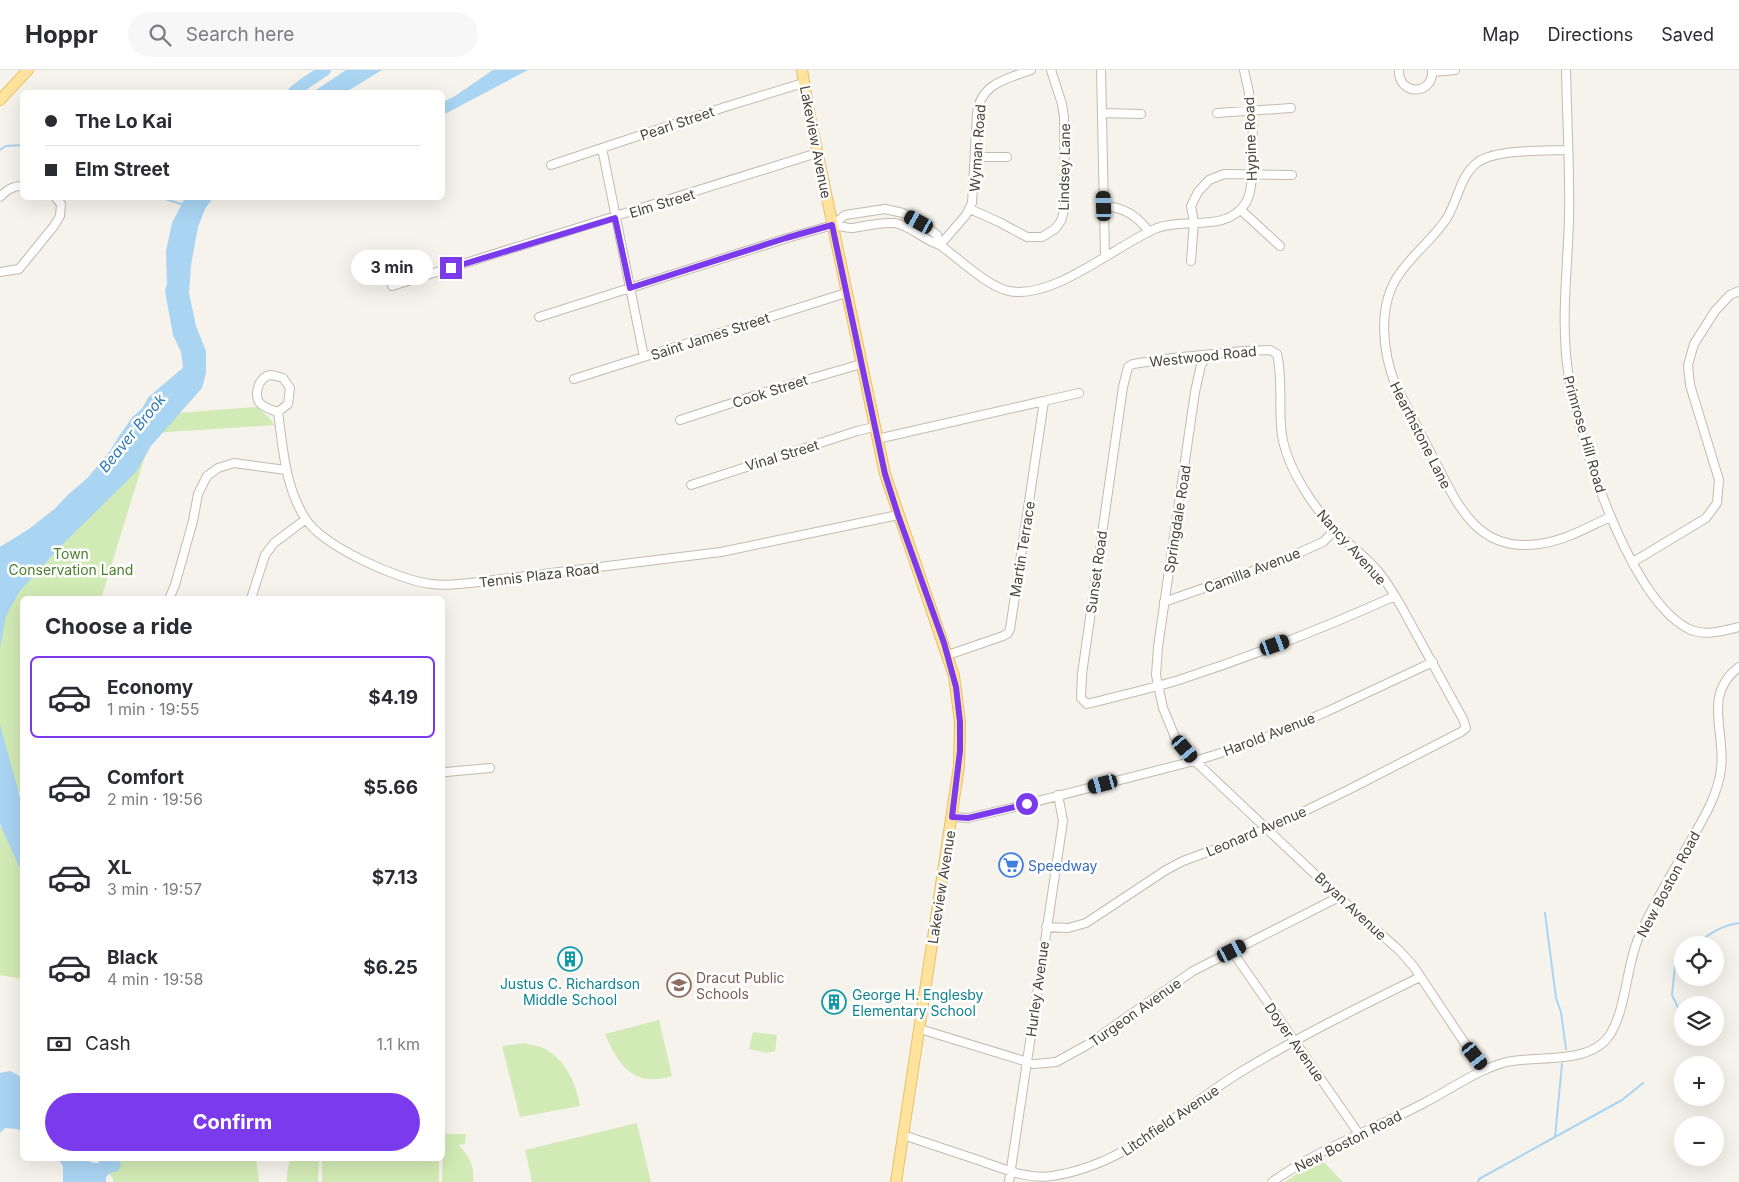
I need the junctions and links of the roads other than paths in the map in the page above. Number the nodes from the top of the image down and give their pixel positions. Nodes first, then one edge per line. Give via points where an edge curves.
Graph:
1 (28, 70) edge
2 (802, 70) edge
3 (1031, 70) edge
4 (1051, 70) edge
5 (1101, 70) edge
6 (1244, 70) edge
7 (1399, 70) edge
8 (1455, 70) edge
9 (1566, 70) edge
10 (1432, 71) edge
11 (804, 83) junction
12 (0, 100) edge
13 (1291, 108) dead end
14 (1251, 111) junction
15 (1102, 113) junction
16 (1217, 113) dead end
17 (1141, 114) dead end
18 (602, 148) junction
19 (1568, 150) junction
20 (818, 153) junction
21 (975, 157) junction
22 (1007, 157) dead end
23 (551, 165) dead end
24 (1252, 175) junction
25 (1292, 175) dead end
26 (20, 186) edge
27 (0, 197) edge
28 (58, 200) edge
29 (1104, 206) junction
30 (970, 209) junction
31 (1241, 210) junction
32 (615, 218) junction
33 (1194, 222) junction
34 (832, 225) junction
35 (1149, 232) junction
36 (940, 245) junction
37 (1280, 246) dead end
38 (1105, 257) junction
39 (1191, 262) dead end
40 (0, 272) edge
41 (392, 286) dead end
42 (630, 288) junction
43 (1739, 291) edge
44 (846, 293) junction
45 (539, 317) dead end
46 (1277, 354) joint
47 (1208, 356) junction
48 (644, 358) junction
49 (861, 364) junction
50 (1129, 366) joint
51 (574, 379) dead end
52 (1079, 394) dead end
53 (1044, 401) junction
54 (278, 412) junction
55 (680, 420) dead end
56 (874, 426) junction
57 (877, 439) junction
58 (286, 470) junction
59 (691, 485) dead end
60 (898, 515) junction
61 (1610, 517) junction
62 (306, 519) junction
63 (1335, 530) junction
64 (1633, 562) junction
65 (170, 596) edge
66 (252, 596) edge
67 (1395, 596) junction
68 (1164, 602) junction
69 (1739, 627) edge
70 (948, 655) junction
71 (1432, 662) junction
72 (1739, 668) edge
73 (1158, 685) junction
74 (1466, 728) joint
75 (1195, 761) junction
76 (490, 768) dead end
77 (446, 772) dead end
78 (1058, 795) junction
79 (952, 817) junction
80 (1267, 828) junction
81 (1339, 896) junction
82 (1046, 927) junction
83 (1232, 951) junction
84 (1420, 977) junction
85 (920, 1028) junction
86 (1294, 1041) junction
87 (1027, 1062) junction
88 (1485, 1070) junction
89 (903, 1134) junction
90 (1359, 1134) junction
91 (1011, 1171) junction
92 (896, 1182) edge
93 (1009, 1182) edge
94 (1272, 1182) edge

1 - 12 main road
2 - 11 main road, Lakeview Avenue
3 - 21 street, Wyman Road via 998,82 982,96 977,107
4 - 30 street, Lindsey Lane via 1064,117 1065,207 1061,222 1051,233 1032,238
5 - 15 street
6 - 14 street, Hypine Road
7 - 10 street via 1401,82 1413,90 1427,85
8 - 10 street
9 - 19 street, Primrose Hill Road
11 - 18 street, Pearl Street
11 - 20 main road, Lakeview Avenue
13 - 14 street
14 - 16 street
14 - 24 street, Hypine Road
15 - 17 street
15 - 29 street
18 - 23 street, Pearl Street
18 - 32 street
19 - 61 street, Primrose Hill Road via 1565,352 1569,386
19 - 61 street, Hearthstone Lane via 1496,154 1478,162 1465,177 1445,220 1392,285 1385,313 1386,351 1396,386 1452,494 1463,513 1481,531 1503,542 1541,544
20 - 32 street, Elm Street
20 - 34 main road, Lakeview Avenue
21 - 22 street
21 - 30 street, Wyman Road
24 - 25 street
24 - 31 street, Hypine Road via 1249,196
24 - 33 street via 1224,174 1209,180 1191,206
26 - 27 street via 9,189
28 - 40 street via 61,204 60,216 54,226 18,269
29 - 35 street via 1127,211
29 - 38 street
30 - 36 street, Wyman Road
31 - 33 street via 1223,220
31 - 37 street
32 - 41 street, Elm Street
32 - 42 street
33 - 35 street via 1167,225
33 - 39 street
34 - 36 street via 850,228 896,223
34 - 36 street via 845,215 885,209 903,213 919,222 937,235
34 - 42 street
34 - 44 main road, Lakeview Avenue
35 - 38 street
36 - 38 street via 993,285 1009,291 1028,291 1046,286 1070,277
42 - 45 street
42 - 48 street
43 - 64 street via 1730,295 1715,311 1694,344 1688,365 1690,385 1719,480 1718,503 1706,518
44 - 48 street, Saint James Street
44 - 49 main road, Lakeview Avenue
46 - 47 street, Westwood Road via 1270,350
46 - 63 street, Nancy Avenue via 1283,441 1292,466 1312,502
47 - 50 street, Westwood Road via 1172,358
47 - 68 street, Springdale Road via 1201,365 1195,392
48 - 51 street, Saint James Street
49 - 55 street, Cook Street
49 - 56 main road, Lakeview Avenue
50 - 73 street, Sunset Road via 1123,387 1088,626 1081,698 1087,704
52 - 53 street
53 - 57 street
53 - 70 street, Martin Terrace via 1010,629 1003,636
54 - 54 street via 260,403 257,391 261,381 270,375 283,378 290,388 288,404
54 - 58 street, Tennis Plaza Road
56 - 57 main road, Lakeview Avenue
56 - 59 street, Vinal Street
57 - 60 main road, Lakeview Avenue
58 - 62 street, Tennis Plaza Road
58 - 65 street via 234,463 207,476 198,494
60 - 62 street, Tennis Plaza Road via 721,552 444,585 403,577 374,565 322,536
60 - 70 main road, Lakeview Avenue
61 - 64 street, Primrose Hill Road
62 - 66 street via 274,543 265,555
63 - 67 street, Nancy Avenue via 1378,572
63 - 68 street, Camilla Avenue via 1323,542 1281,561
64 - 69 street, Primrose Hill Road via 1659,604 1687,628 1709,632
67 - 71 street, Nancy Avenue
67 - 73 street via 1290,640
68 - 73 street, Springdale Road via 1156,675
70 - 79 main road, Lakeview Avenue via 956,687 960,730
71 - 74 street, Nancy Avenue
71 - 75 street, Harold Avenue via 1250,744
72 - 88 street, New Boston Road via 1727,679 1717,702 1722,757 1714,796 1633,950 1619,1014 1609,1036 1595,1048 1577,1055 1510,1061
73 - 75 street, Springdale Road via 1175,737
74 - 80 street, Leonard Avenue
75 - 78 street, Harold Avenue
75 - 80 street, Bryan Avenue
76 - 77 street
78 - 79 street, Harold Avenue via 968,818
78 - 82 street, Hurley Avenue via 1062,821
79 - 85 main road, Lakeview Avenue
80 - 81 street, Bryan Avenue
80 - 82 street, Leonard Avenue via 1183,861 1086,923 1068,928
81 - 83 street, Turgeon Avenue
81 - 84 street, Bryan Avenue via 1400,951
82 - 87 street, Hurley Avenue
83 - 86 street, Doyer Avenue
83 - 87 street, Turgeon Avenue via 1193,972 1062,1059 1040,1064
84 - 86 street, Litchfield Avenue
84 - 88 street, Bryan Avenue
85 - 87 street, Turgeon Avenue
85 - 89 main road, Lakeview Avenue
86 - 90 street, Doyer Avenue
86 - 91 street, Litchfield Avenue via 1237,1074 1124,1152 1090,1166 1051,1176 1023,1176
87 - 91 street, Hurley Avenue
88 - 90 street, New Boston Road
89 - 91 street, Litchfield Avenue
89 - 92 main road, Lakeview Avenue
90 - 94 street, New Boston Road via 1326,1149
91 - 93 street, Hurley Avenue

